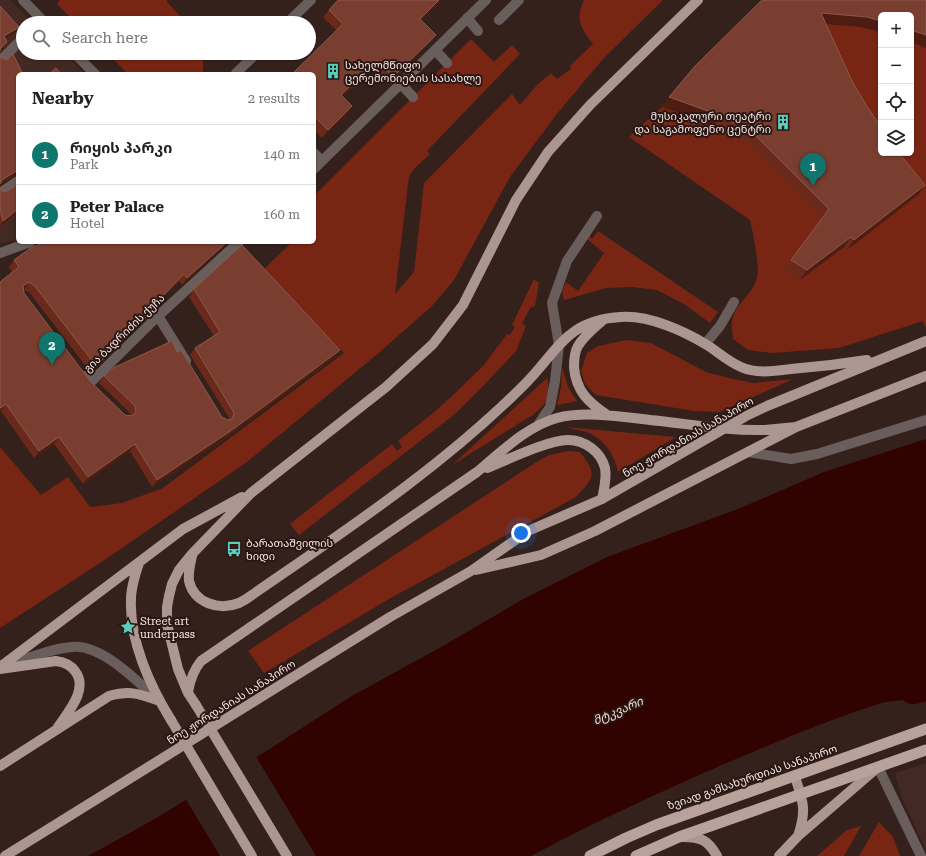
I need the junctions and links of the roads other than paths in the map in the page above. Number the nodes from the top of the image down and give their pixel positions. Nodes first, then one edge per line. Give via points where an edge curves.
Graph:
1 (22, 0) edge
2 (311, 0) edge
3 (486, 0) edge
4 (519, 0) edge
5 (698, 0) edge
6 (37, 16) edge
7 (294, 16) edge
8 (467, 18) junction
9 (499, 20) dead end
10 (478, 31) dead end
11 (16, 45) edge
12 (435, 50) junction
13 (81, 60) edge
14 (250, 60) edge
15 (0, 61) edge
16 (447, 63) dead end
17 (93, 72) edge
18 (237, 72) edge
19 (401, 84) junction
20 (413, 97) dead end
21 (316, 155) edge
22 (322, 161) junction
23 (316, 167) edge
24 (16, 182) edge
25 (0, 193) edge
26 (597, 216) dead end
27 (25, 244) edge
28 (237, 244) edge
29 (0, 254) edge
30 (734, 302) dead end
31 (158, 316) junction
32 (605, 319) junction
33 (926, 342) edge
34 (705, 344) junction
35 (559, 345) junction
36 (883, 358) junction
37 (191, 368) edge
38 (81, 371) edge
39 (926, 376) edge
40 (607, 415) junction
41 (926, 420) edge
42 (538, 425) junction
43 (796, 427) junction
44 (724, 429) junction
45 (748, 452) junction
46 (477, 472) junction
47 (251, 493) junction
48 (602, 499) junction
49 (192, 554) junction
50 (138, 563) junction
51 (471, 571) junction
52 (0, 668) edge
53 (188, 693) junction
54 (160, 701) junction
55 (926, 729) edge
56 (56, 730) junction
57 (926, 750) edge
58 (0, 766) edge
59 (878, 767) junction
60 (795, 776) junction
61 (801, 794) junction
62 (798, 836) junction
63 (680, 837) junction
64 (5, 856) edge
65 (252, 856) edge
66 (287, 856) edge
67 (590, 856) edge
68 (636, 856) edge
69 (717, 856) edge
70 (779, 856) edge
71 (921, 856) edge

1 - 6 street
2 - 7 street
3 - 8 street
4 - 9 street
5 - 47 main road via 590,105 548,152 516,200 463,306 433,344 386,388
8 - 10 street
8 - 12 street
11 - 15 street
12 - 16 street
12 - 19 street
13 - 17 street
14 - 18 street
19 - 20 street
19 - 22 street
21 - 22 street
22 - 23 street
24 - 25 street
26 - 35 street via 567,261 559,279 552,303
27 - 29 street
28 - 31 street, გია ბადრიძის ქუჩა
30 - 34 street via 720,326
31 - 37 street
31 - 38 street, გია ბადრიძის ქუჩა via 93,386
32 - 34 main road via 623,317 646,320 674,328
32 - 35 main road via 581,326
32 - 40 main road via 584,337 574,362 575,378 580,391 592,405
33 - 36 main road, ნოე ჟორდანიას სანაპირო
34 - 36 main road via 740,367 764,372
35 - 42 street via 556,380 550,407
35 - 49 main road via 524,385 454,449 354,525 239,603 214,606 200,598 192,589 189,580 188,570
36 - 44 main road, ნოე ჟორდანიას სანაპირო via 767,406
39 - 43 main road, ნოე ჟორდანიას სანაპირო
40 - 42 main road via 574,415
40 - 44 main road
41 - 45 street via 817,454 791,459
42 - 46 main road
43 - 44 main road via 766,430
43 - 45 main road, ნოე ჟორდანიას სანაპირო
44 - 48 main road, ნოე ჟორდანიას სანაპირო
45 - 51 main road, ნოე ჟორდანიას სანაპირო via 595,531 541,555
46 - 48 main road via 546,445 568,440 579,442 591,447 600,456 605,468
46 - 53 main road via 201,662 195,668
47 - 49 main road
47 - 50 main road via 183,529
48 - 51 main road, ნოე ჟორდანიას სანაპირო via 528,531
49 - 53 main road via 172,584 167,607 169,634 178,669
50 - 52 main road
50 - 54 main road via 130,599 131,617 141,656
51 - 64 main road, ნოე ჟორდანიას სანაპირო via 390,617
52 - 54 street via 50,650 74,646 85,648 119,665
52 - 56 main road via 56,661 72,667 78,675 79,691
53 - 66 main road, bridge
54 - 56 main road via 123,692 109,696
54 - 65 main road, bridge
55 - 60 highway, ზვიად გამსახურდიას სანაპირო
56 - 58 main road
57 - 59 highway
59 - 61 highway
59 - 62 main road
59 - 71 street
60 - 61 main road
60 - 67 highway, ზვიად გამსახურდიას სანაპირო via 656,825
61 - 62 main road via 804,812
61 - 63 highway
62 - 70 main road
63 - 68 highway
63 - 69 main road via 702,839 711,846

